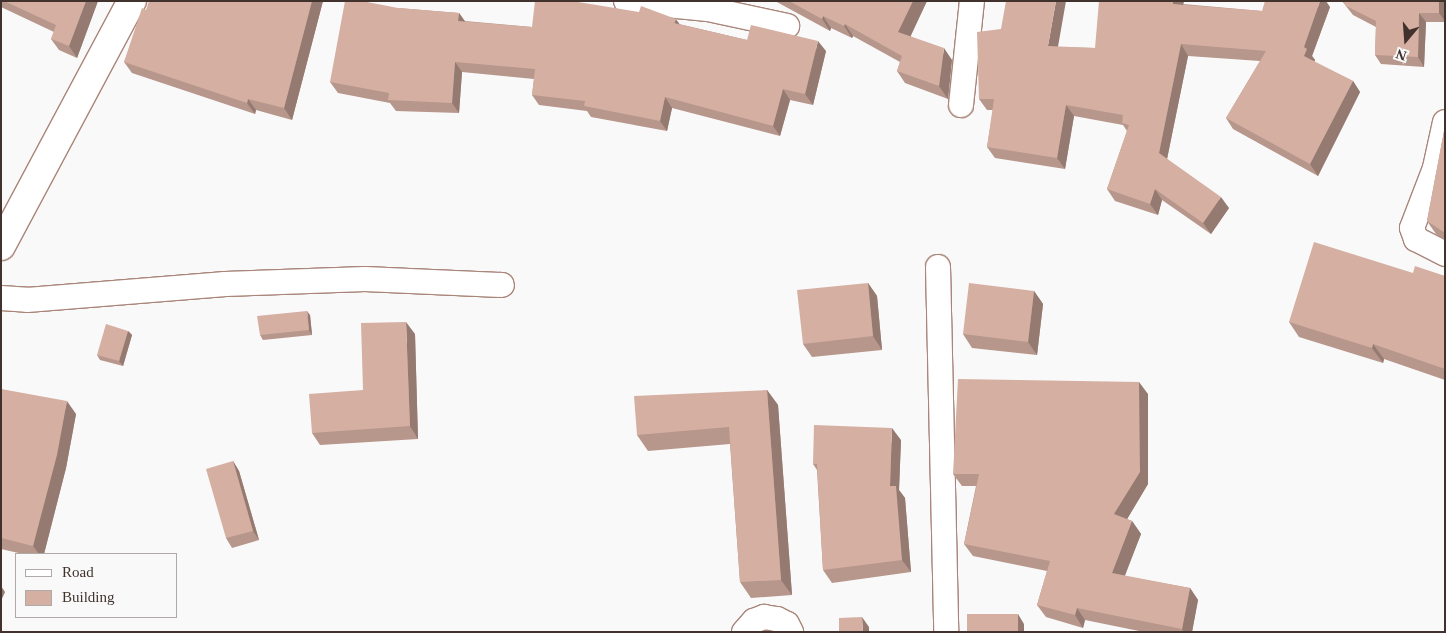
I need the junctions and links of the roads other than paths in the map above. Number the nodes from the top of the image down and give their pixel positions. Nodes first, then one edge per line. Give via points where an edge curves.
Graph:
1 (132, 1) edge
2 (626, 1) edge
3 (972, 1) edge
4 (787, 26) dead end
5 (961, 105) dead end
6 (1445, 122) edge
7 (7, 237) edge
8 (1445, 254) edge
9 (938, 267) dead end
10 (502, 285) dead end
11 (1, 298) edge
12 (744, 632) edge
13 (791, 632) edge
14 (946, 632) edge

1 - 7 street
2 - 4 street via 708,9
3 - 5 street
6 - 8 street via 1435,168 1412,228 1416,239
9 - 14 street
10 - 11 street via 365,279 225,284 27,300
12 - 13 street via 754,621 764,617 787,624

